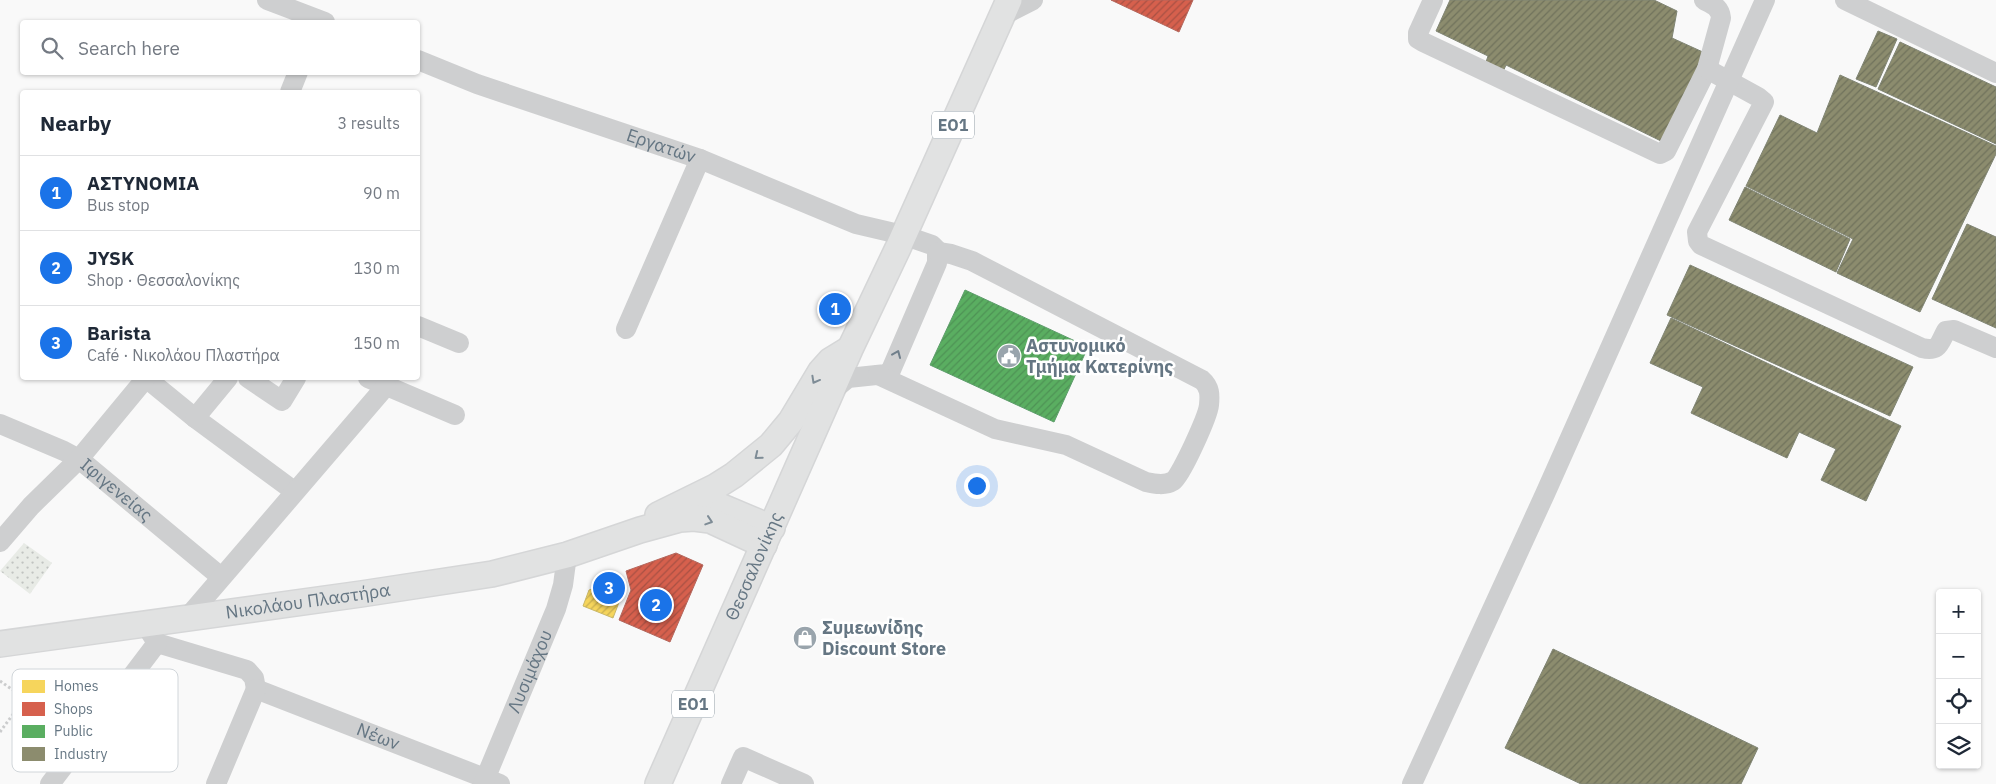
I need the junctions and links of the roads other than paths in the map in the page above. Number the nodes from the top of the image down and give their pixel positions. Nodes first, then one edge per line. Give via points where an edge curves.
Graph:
1 (267, 0) edge
2 (1033, 0) edge
3 (1433, 0) edge
4 (1704, 0) edge
5 (1765, 0) edge
6 (1845, 0) edge
7 (1006, 8) edge
8 (316, 20) edge
9 (420, 61) edge
10 (1707, 69) junction
11 (1996, 73) edge
12 (297, 75) edge
13 (1729, 81) junction
14 (291, 90) edge
15 (700, 159) junction
16 (903, 235) junction
17 (938, 252) junction
18 (420, 327) edge
19 (626, 329) dead end
20 (459, 343) dead end
21 (1996, 348) edge
22 (850, 349) junction
23 (878, 375) junction
24 (144, 380) edge
25 (148, 380) edge
26 (226, 380) edge
27 (251, 380) edge
28 (295, 380) edge
29 (377, 382) edge
30 (830, 392) junction
31 (455, 415) dead end
32 (195, 418) junction
33 (0, 424) edge
34 (79, 459) junction
35 (294, 491) junction
36 (689, 500) junction
37 (768, 537) junction
38 (612, 540) junction
39 (0, 542) edge
40 (567, 555) junction
41 (221, 577) junction
42 (187, 618) junction
43 (151, 633) junction
44 (0, 644) edge
45 (128, 669) edge
46 (256, 689) junction
47 (59, 772) edge
48 (766, 776) edge
49 (490, 782) edge
50 (50, 784) edge
51 (216, 784) edge
52 (658, 784) edge
53 (732, 784) edge
54 (804, 784) edge
55 (1412, 784) edge

1 - 8 street
2 - 7 street
3 - 10 street via 1418,39 1660,154 1666,151
4 - 10 street via 1716,6 1721,18
5 - 13 street
6 - 11 street
7 - 16 main road, ΕΟ1
9 - 15 street, Εργατών via 477,84
10 - 13 street
12 - 14 street
13 - 21 street via 1764,102 1697,232 1701,245 1922,348 1938,347 1946,331 1954,330
13 - 55 street
15 - 16 street, Εργατών via 856,224
15 - 19 street
16 - 17 street, Εργατών via 932,245
16 - 22 main road, ΕΟ1
23 -> 17 street via 891,370 937,263
17 - 23 street, Εργατών via 972,261 1202,380 1209,388 1208,410 1180,474 1170,483 1146,482 1066,445 996,429
18 - 20 street
22 - 30 main road, Θεσσαλονίκης / ΕΟ1
22 -> 36 main road, Νικολάου Πλαστήρα via 830,361 821,371 791,421 771,445 734,475
23 - 30 street via 848,378
24 - 34 street
25 - 32 street
26 - 32 street
27 - 28 street via 282,401
29 - 31 street
29 - 35 street
30 - 37 main road, Θεσσαλονίκης / ΕΟ1
32 - 35 street
33 - 34 street, Ιφιγενείας
34 - 39 street
34 - 41 street, Ιφιγενείας
35 - 41 street
36 - 37 main road via 710,502
36 - 38 main road, Νικολάου Πλαστήρα
38 -> 37 main road, Νικολάου Πλαστήρα via 671,521 703,518
37 - 52 main road, Θεσσαλονίκης / ΕΟ1
38 - 40 main road, Νικολάου Πλαστήρα
40 - 42 main road, Νικολάου Πλαστήρα via 492,574
40 - 49 street, Λυσιμάχου via 556,609
41 - 42 street
42 - 43 main road, Νικολάου Πλαστήρα
43 - 44 main road, Νικολάου Πλαστήρα
43 - 45 street
43 - 46 street via 247,670 254,678
46 - 49 street, Νέων
46 - 51 street
47 - 50 street
48 - 53 street via 744,757
48 - 54 street

